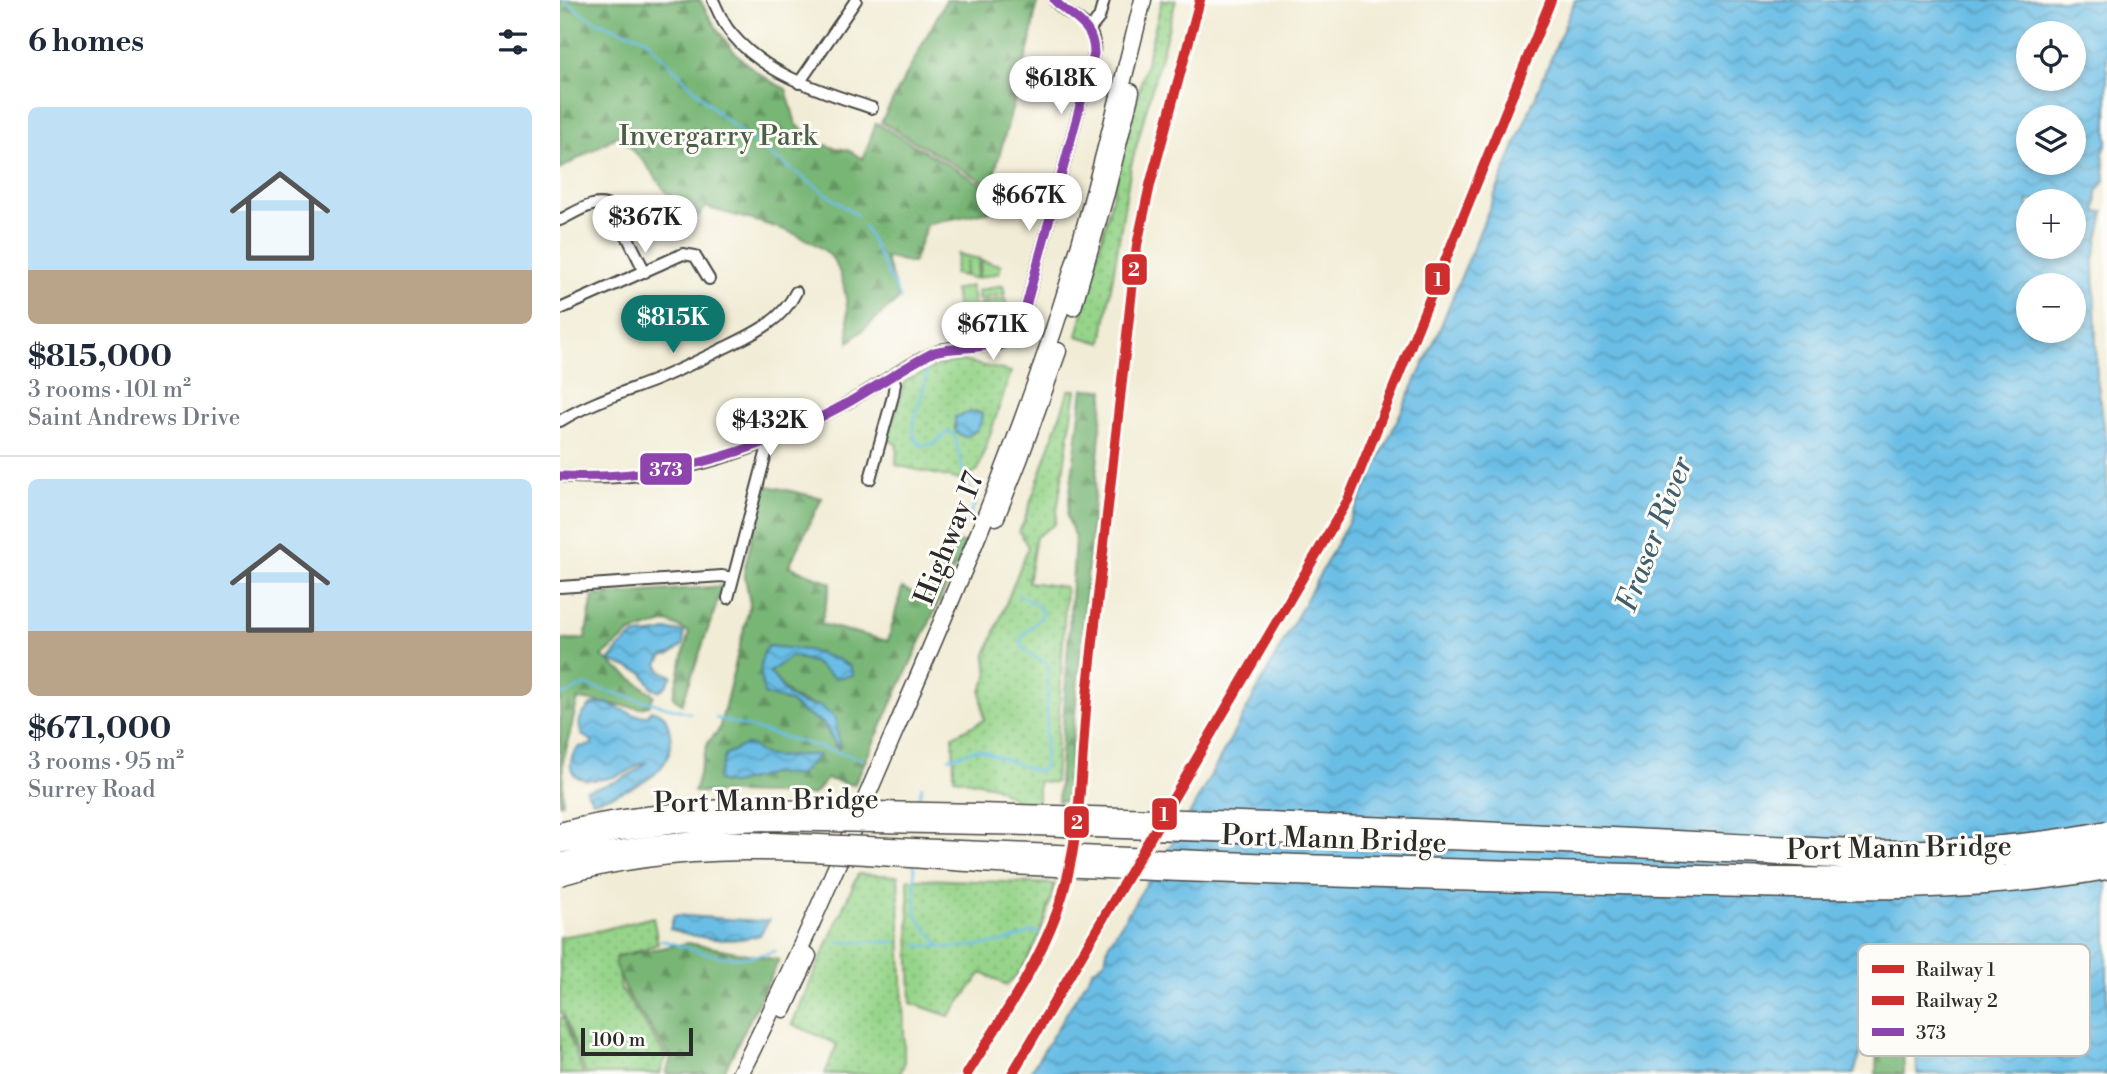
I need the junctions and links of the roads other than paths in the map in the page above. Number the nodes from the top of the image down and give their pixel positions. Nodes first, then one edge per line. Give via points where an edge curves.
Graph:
1 (856, 0) edge
2 (1054, 0) edge
3 (1104, 0) edge
4 (1143, 0) edge
5 (1153, 0) edge
6 (714, 1) edge
7 (1090, 29) junction
8 (799, 83) junction
9 (872, 108) dead end
10 (560, 220) edge
11 (646, 272) junction
12 (709, 279) dead end
13 (796, 292) dead end
14 (560, 309) edge
15 (891, 376) junction
16 (560, 421) edge
17 (769, 442) junction
18 (560, 476) edge
19 (870, 479) dead end
20 (732, 578) junction
21 (560, 587) edge
22 (728, 598) dead end
23 (2107, 829) edge
24 (560, 831) edge
25 (2107, 842) edge
26 (560, 845) edge
27 (2107, 858) edge
28 (560, 862) edge
29 (2107, 872) edge
30 (560, 877) edge
31 (740, 1074) edge
32 (753, 1074) edge

1 - 8 street
2 - 7 street
3 - 7 street via 1100,18
4 - 31 highway, Highway 17 via 1061,307 1009,457 875,777
5 - 32 highway, Highway 17 via 1107,193 1020,460 957,615
6 - 8 street via 729,32 756,59
7 - 15 street via 1094,54 1022,321 1013,338 1001,345 947,347
8 - 9 street
10 - 11 street via 596,203 613,208
11 - 12 street via 683,254 695,256
11 - 14 street
13 - 16 street via 778,317 746,338
15 - 17 street
15 - 19 street via 893,396
17 - 18 street via 658,472
17 - 20 street
20 - 21 street
20 - 22 street
23 - 24 highway, bridge via 2005,844 1883,849 1563,832 722,808 618,818
25 - 26 highway, Port Mann Bridge, bridge via 2006,857 1871,862 1549,845 756,822 676,825
27 - 28 highway, Port Mann Bridge, bridge via 2007,873 1776,876 722,839 624,848
29 - 30 highway, bridge via 1983,887 1776,889 1339,878 722,852 626,861

